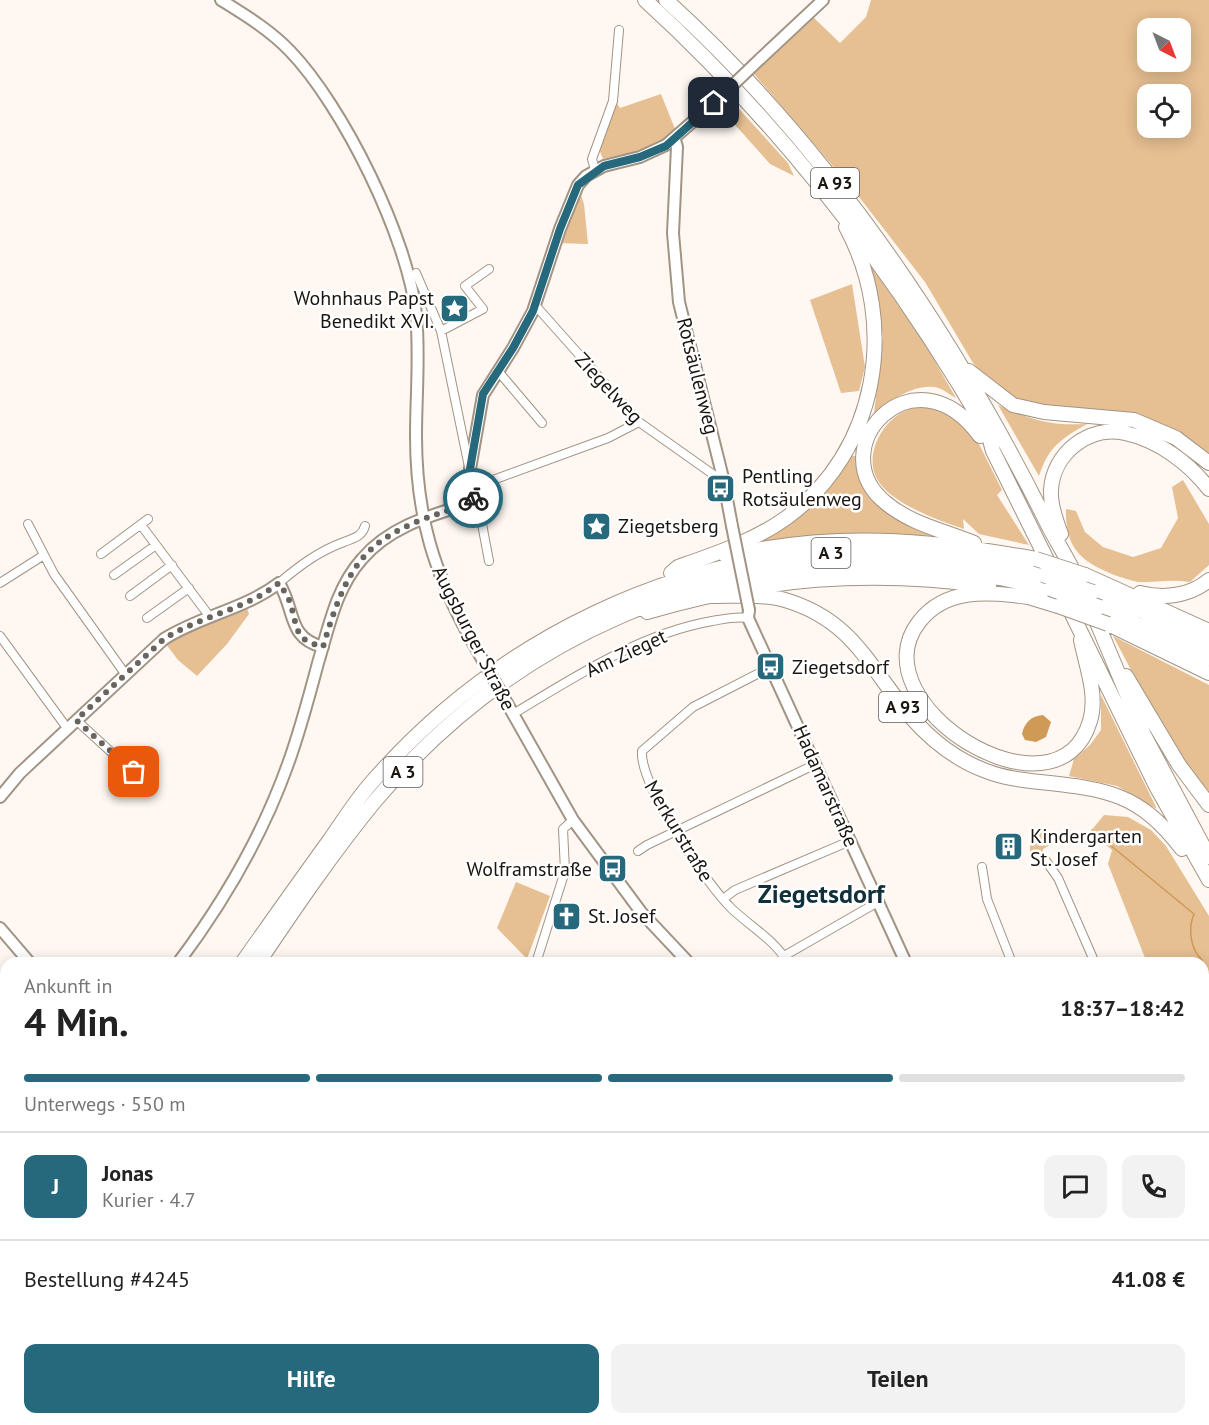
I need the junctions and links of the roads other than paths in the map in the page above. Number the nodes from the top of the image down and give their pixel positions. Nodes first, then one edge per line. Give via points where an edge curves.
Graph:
1 (221, 0) edge
2 (645, 0) edge
3 (666, 0) edge
4 (823, 0) edge
5 (619, 30) dead end
6 (675, 140) junction
7 (595, 170) junction
8 (826, 191) junction
9 (489, 269) dead end
10 (416, 273) dead end
11 (535, 305) junction
12 (441, 331) junction
13 (962, 365) junction
14 (498, 371) junction
15 (639, 422) junction
16 (542, 423) dead end
17 (993, 451) junction
18 (1209, 463) edge
19 (470, 469) junction
20 (723, 478) junction
21 (471, 488) junction
22 (1209, 489) edge
23 (474, 502) junction
24 (423, 518) junction
25 (28, 524) dead end
26 (365, 526) dead end
27 (156, 545) junction
28 (990, 550) junction
29 (100, 554) dead end
30 (44, 555) junction
31 (1068, 559) junction
32 (489, 561) dead end
33 (172, 565) junction
34 (671, 573) junction
35 (114, 575) dead end
36 (1209, 580) edge
37 (0, 583) edge
38 (279, 583) junction
39 (1113, 586) junction
40 (189, 588) junction
41 (130, 596) dead end
42 (713, 596) junction
43 (1028, 597) junction
44 (600, 610) junction
45 (749, 614) junction
46 (210, 617) junction
47 (147, 618) dead end
48 (593, 628) junction
49 (1079, 629) junction
50 (1209, 631) edge
51 (0, 636) edge
52 (1209, 645) edge
53 (323, 647) junction
54 (1209, 658) edge
55 (1114, 661) junction
56 (771, 667) junction
57 (1209, 673) edge
58 (126, 675) junction
59 (510, 709) junction
60 (72, 724) junction
61 (816, 764) junction
62 (134, 772) dead end
63 (0, 797) edge
64 (1209, 805) edge
65 (573, 820) junction
66 (676, 832) junction
67 (850, 841) junction
68 (638, 851) dead end
69 (1209, 857) edge
70 (1046, 861) dead end
71 (982, 867) dead end
72 (1208, 878) edge
73 (723, 898) junction
74 (878, 902) junction
75 (0, 928) edge
76 (25, 957) edge
77 (182, 957) edge
78 (246, 957) edge
79 (262, 957) edge
80 (538, 957) edge
81 (683, 957) edge
82 (784, 957) edge
83 (789, 957) edge
84 (903, 957) edge
85 (1010, 957) edge
86 (1092, 957) edge

1 - 24 street, Augsburger Straße via 268,32 306,70 348,135 398,242 416,312 416,438
2 - 8 highway, A 93 via 727,79
3 - 13 highway, A 93 via 738,72 825,170 906,279
4 - 6 street, bridge
5 - 7 street via 614,101 592,159
6 - 7 street via 655,152
6 - 20 street, Rotsäulenweg via 673,233 679,302
7 - 11 street via 578,185 573,196
8 - 17 highway, A 93 via 926,330 988,433
8 - 34 highway, A 3 via 862,262 875,316 873,379 856,430 829,477 786,518 743,543
9 - 12 street via 465,286 483,309
10 - 12 street
11 - 14 street
11 - 15 street, Ziegelweg
12 - 19 street
13 - 18 highway, A 93 via 1012,405 1044,412 1134,420 1176,438
13 - 31 highway, A 93
14 - 16 street
14 - 19 street via 483,394
15 - 20 street, Ziegelweg
15 - 21 street via 608,438
17 - 28 highway, A 93 via 969,420 952,406 914,399 898,404 878,420 863,457 867,480 886,503 915,520
17 - 49 highway, A 93
19 - 21 street
20 - 45 street, Rotsäulenweg, bridge
21 - 23 street
22 - 31 highway via 1189,468 1156,445 1126,433 1087,437 1065,453 1052,475 1050,492
23 - 24 street
23 - 32 street
24 - 53 street via 386,537 351,573 340,592
24 - 59 street, Augsburger Straße, bridge via 437,573
25 - 30 street
26 - 38 street via 360,536 324,550
27 - 29 street via 144,522
27 - 33 street
27 - 35 street
28 - 34 highway, A 3 via 885,539 820,542 739,553
28 - 39 highway, bridge via 1036,559
30 - 37 street
30 - 58 street
31 - 55 highway, A 93
33 - 40 street
33 - 41 street
34 - 44 highway, A 3 via 607,601
36 - 39 highway via 1192,591 1161,596
38 - 46 street via 252,601
38 - 53 street via 290,602 299,634 309,644
39 - 50 highway
40 - 46 street
40 - 47 street
42 - 43 highway via 831,577 897,576 993,586
42 - 48 highway
42 - 72 highway, A 93 via 785,600 815,613 861,649 909,714 940,746 1001,776 1101,790 1136,804 1156,819
43 - 49 highway via 988,592 959,596 940,603 912,630 906,655 911,681 934,715 968,744 1005,760 1031,764 1056,760 1074,747 1085,732 1092,709
43 - 57 highway, bridge via 1108,624
44 - 52 highway, A 3, bridge via 736,565 803,555 904,553 955,558 1043,575 1142,611
44 - 78 highway, A 3 via 493,671 411,739 370,783
45 - 56 street, Hadamarstraße
45 - 59 street, Am Zieget via 661,634
46 - 58 street via 164,639
48 - 54 highway, A 3, bridge via 660,598 765,572 835,564 924,566 1050,589 1100,607
48 - 79 highway, A 3 via 527,666 420,753 375,801
49 - 72 highway, A 93 via 1156,786
51 - 60 street
53 - 77 street via 287,766 265,818 238,871
55 - 64 highway, A 93 via 1173,756
55 - 69 highway, A 93 via 1144,735
56 - 61 street, Hadamarstraße
56 - 66 street, Merkurstraße via 693,707 642,751 642,768
58 - 60 street
59 - 65 street, Augsburger Straße
60 - 62 street
60 - 63 street
61 - 66 street
61 - 67 street, Hadamarstraße
65 - 80 street via 563,830 565,871
65 - 81 street, Augsburger Straße via 641,912
66 - 68 street
66 - 73 street, Merkurstraße
67 - 73 street
67 - 74 street, Hadamarstraße
70 - 86 street via 1058,878
71 - 85 street via 987,899
73 - 82 street, Merkurstraße
74 - 83 street
74 - 84 street, Hadamarstraße
75 - 76 street

